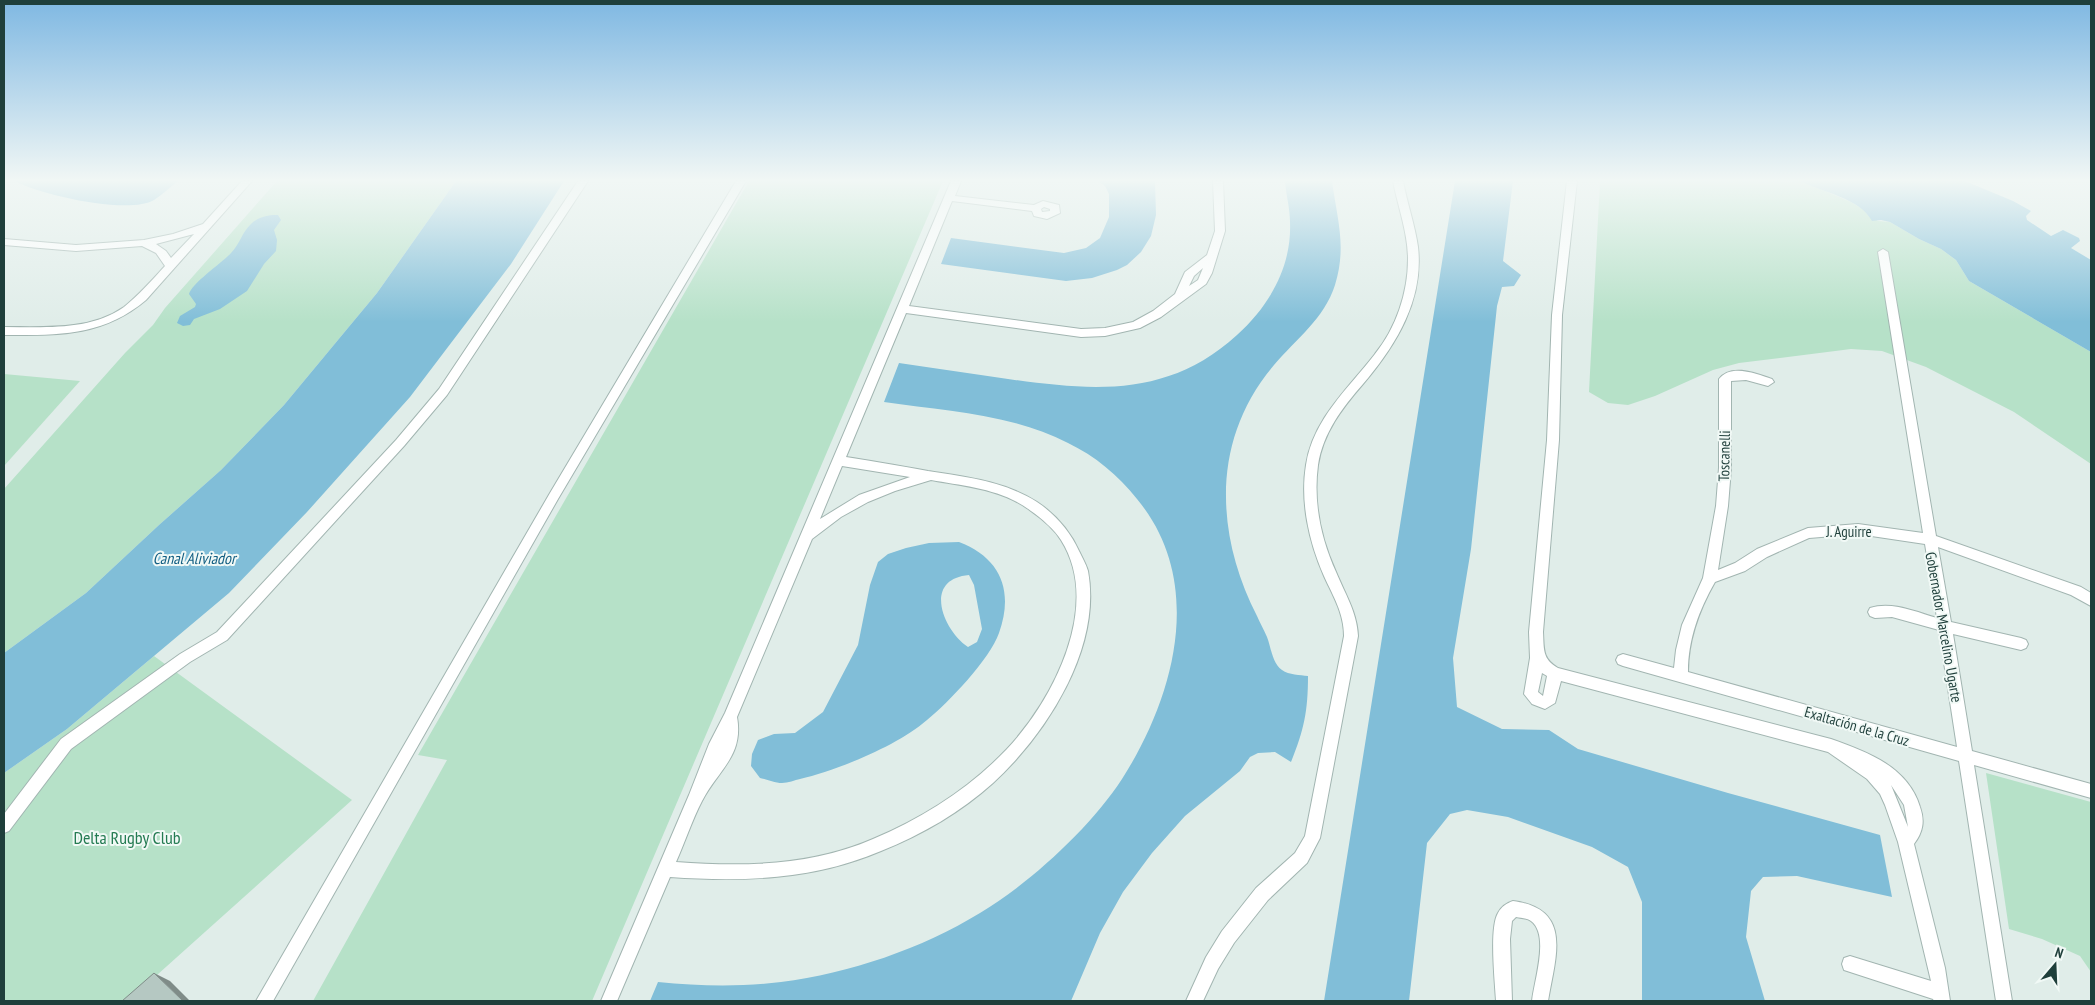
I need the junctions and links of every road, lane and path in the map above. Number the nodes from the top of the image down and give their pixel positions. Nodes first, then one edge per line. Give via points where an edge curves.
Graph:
1 (196, 228) edge
2 (204, 228) edge
3 (552, 228) edge
4 (714, 228) edge
5 (936, 228) edge
6 (1220, 228) edge
7 (1409, 228) edge
8 (1567, 228) edge
9 (4, 242) edge
10 (142, 243) junction
11 (1883, 252) dead end
12 (170, 266) junction
13 (902, 309) junction
14 (4, 331) edge
15 (1768, 382) dead end
16 (838, 461) junction
17 (935, 477) junction
18 (807, 537) junction
19 (1929, 539) junction
20 (1710, 578) junction
21 (2091, 600) edge
22 (1875, 612) dead end
23 (1945, 626) junction
24 (2021, 644) dead end
25 (1537, 658) junction
26 (1623, 660) dead end
27 (1555, 673) junction
28 (1681, 676) junction
29 (1965, 757) junction
30 (2091, 792) edge
31 (4, 826) edge
32 (666, 869) junction
33 (1850, 964) dead end
34 (1942, 997) edge
35 (264, 1001) edge
36 (609, 1001) edge
37 (1194, 1001) edge
38 (1504, 1001) edge
39 (1540, 1001) edge
40 (2004, 1001) edge

1 - 10 street
2 - 12 street
3 - 31 street via 443,392 400,443 222,636 185,658 66,744
4 - 35 street via 554,496
5 - 13 street
6 - 13 street via 1202,282 1148,320 1120,330 1093,333
7 - 37 street via 1414,269 1396,332 1329,418 1312,465 1314,526 1325,561 1345,602 1351,636 1312,838 1301,858 1262,894 1242,919 1212,963
8 - 25 street via 1557,315 1553,440 1536,632
9 - 10 street via 47,248
10 - 12 street via 160,250 168,258
11 - 19 street, Gobernador Marcelino Ugarte
12 - 14 street via 133,307 113,319 68,330
13 - 16 street
15 - 20 street, Toscanelli via 1739,374 1725,379 1725,468
16 - 17 street
16 - 18 street
17 - 18 street via 907,482 866,496
17 - 32 street via 993,486 1022,499 1052,521 1072,549 1082,579 1081,623 1064,679 1043,715 987,779 935,815 875,846 841,858 785,870 729,873
18 - 32 street via 731,716 727,753 698,795
19 - 20 street, J. Aguirre via 1858,529 1808,533 1740,567
19 - 21 street, J. Aguirre via 2076,591
19 - 23 street, Gobernador Marcelino Ugarte
20 - 28 street via 1692,611 1680,653
22 - 23 street via 1892,611
23 - 24 street
23 - 29 street, Gobernador Marcelino Ugarte
25 - 27 street
25 - 27 street via 1531,694 1537,700 1545,703 1550,699
26 - 28 street, Exaltación de la Cruz
27 - 34 street via 1830,746 1881,767 1897,781 1915,811 1915,829 1906,842
28 - 29 street, Exaltación de la Cruz
29 - 30 street, Exaltación de la Cruz
29 - 40 street, Gobernador Marcelino Ugarte
32 - 36 street
33 - 34 street
38 - 39 street via 1504,917 1513,908 1535,914 1546,926 1549,942

